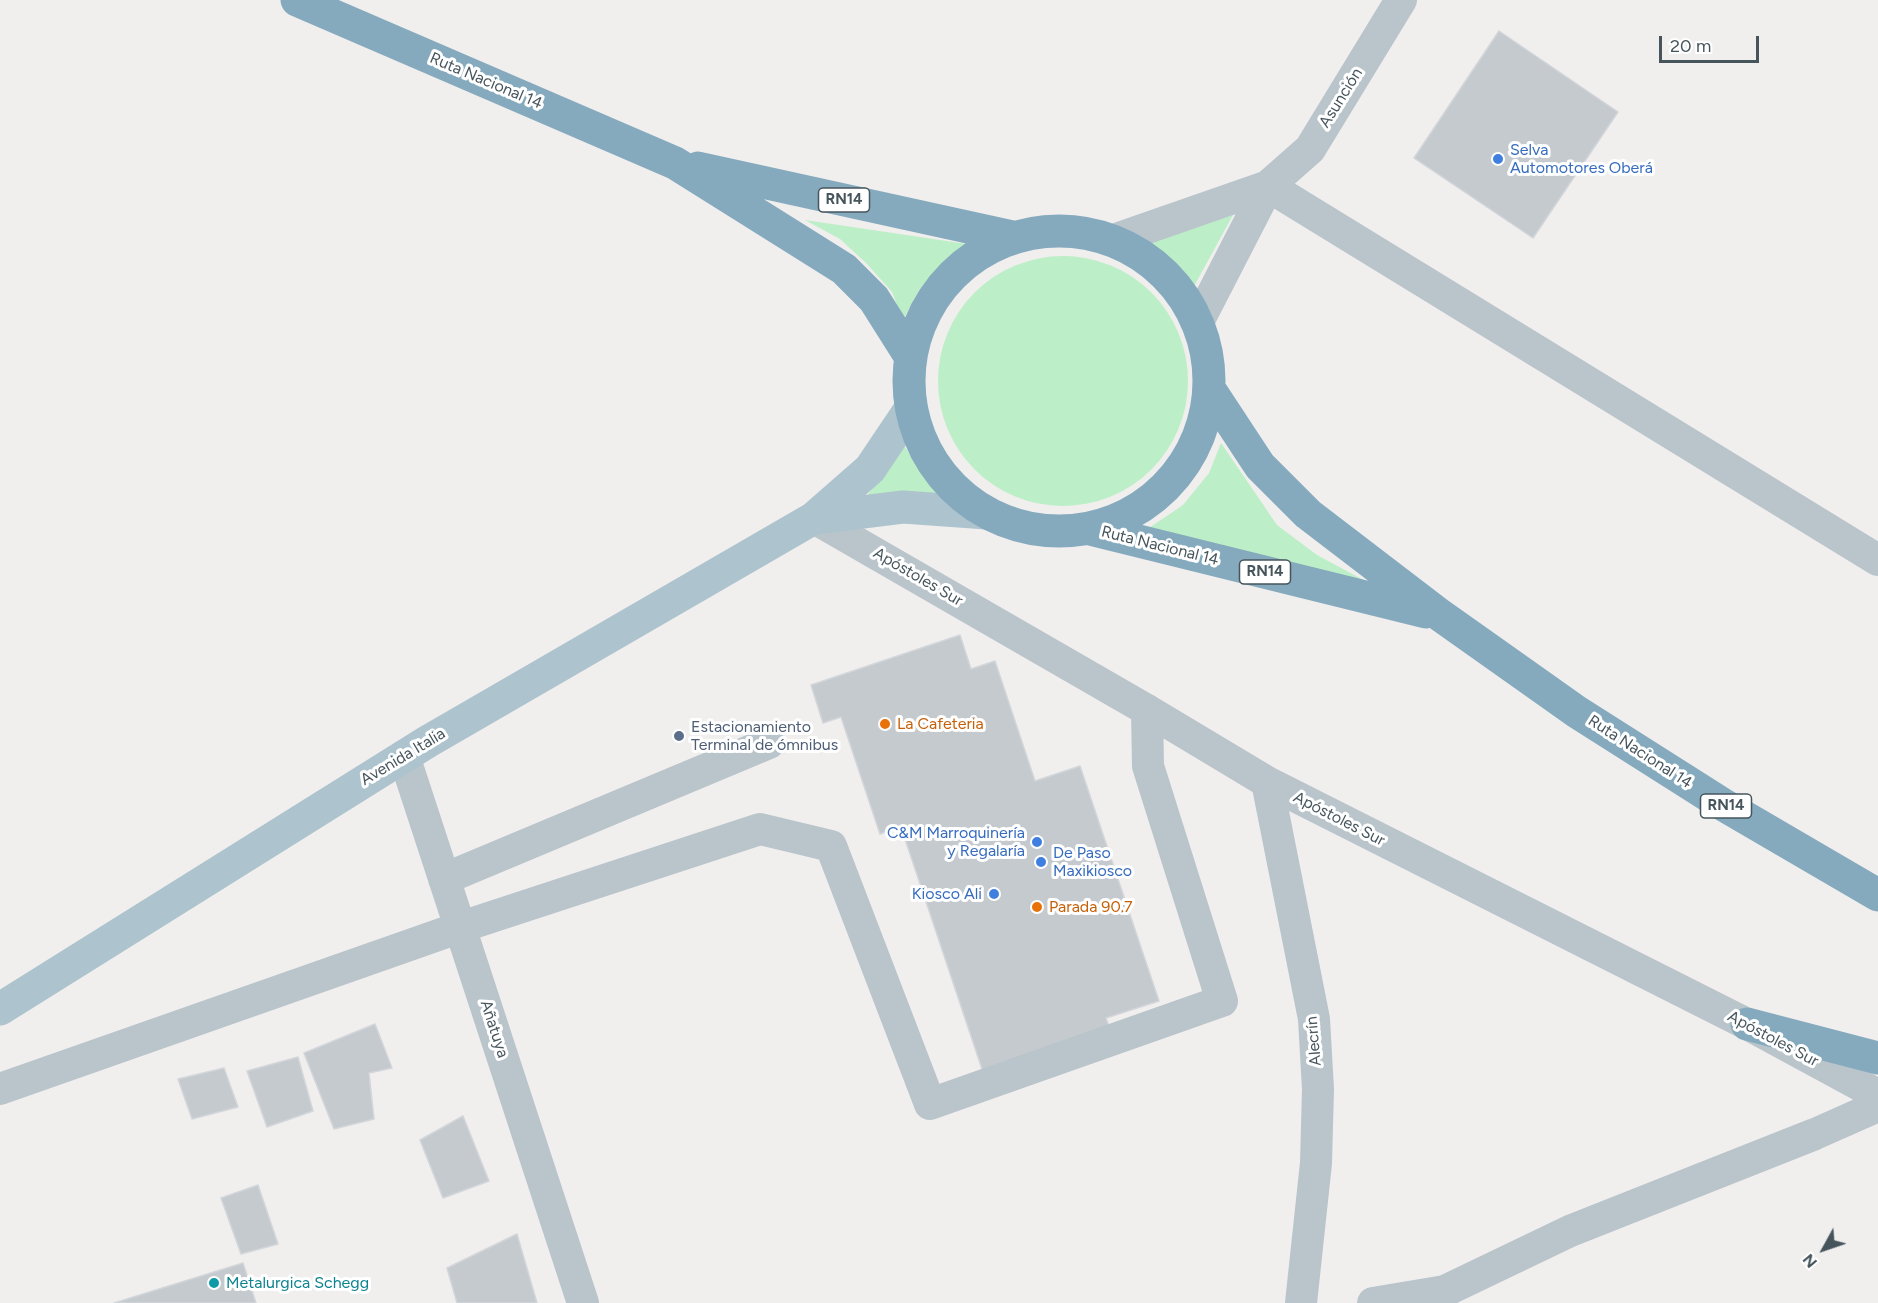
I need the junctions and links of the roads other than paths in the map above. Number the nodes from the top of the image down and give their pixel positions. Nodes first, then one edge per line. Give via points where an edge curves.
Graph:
1 (297, 0) edge
2 (1401, 0) edge
3 (675, 163) junction
4 (1268, 186) junction
5 (1013, 237) junction
6 (1113, 240) junction
7 (1198, 322) junction
8 (910, 356) junction
9 (1210, 390) junction
10 (911, 408) junction
11 (987, 513) junction
12 (814, 518) junction
13 (1090, 529) junction
14 (1878, 560) edge
15 (1440, 615) junction
16 (1147, 710) junction
17 (769, 743) dead end
18 (404, 756) junction
19 (1267, 782) junction
20 (444, 879) junction
21 (1878, 895) edge
22 (461, 927) junction
23 (0, 1009) edge
24 (1747, 1024) junction
25 (1878, 1058) edge
26 (0, 1089) edge
27 (1878, 1095) edge
28 (1878, 1106) edge
29 (583, 1303) edge
30 (1301, 1303) edge
31 (1373, 1303) edge

1 - 3 highway, Ruta Nacional 14 / RN14
2 - 4 street, Asunción via 1310,149
3 - 5 highway, Ruta Nacional 14 / RN14
3 - 8 highway, Ruta Nacional 14 / RN14 via 844,269 874,299
4 - 6 street, Asunción
4 - 7 street, Asunción
4 - 14 street
5 - 6 highway, Ruta Nacional 14 / RN14 via 1063,230
5 - 8 highway, Ruta Nacional 14 / RN14 via 976,255 945,282 923,317
6 - 7 highway, Ruta Nacional 14 / RN14 via 1148,260 1177,288
7 - 9 highway, Ruta Nacional 14 / RN14
8 - 10 highway, Ruta Nacional 14 / RN14
9 - 13 highway, Ruta Nacional 14 / RN14 via 1199,438 1174,479 1136,511
9 - 15 highway, Ruta Nacional 14 / RN14 via 1260,466 1308,514
10 - 11 highway, Ruta Nacional 14 / RN14 via 926,450 945,477
10 - 12 main road, Avenida Italia via 870,469
11 - 12 main road, Avenida Italia via 903,507
11 - 13 highway, Ruta Nacional 14 / RN14 via 1019,526 1054,532
12 - 16 street, Apóstoles Sur
12 - 18 main road, Avenida Italia
13 - 15 highway, Ruta Nacional 14 / RN14
15 - 21 highway, Ruta Nacional 14 / RN14 via 1577,712 1722,804
16 - 19 street, Apóstoles Sur
16 - 22 street via 1148,766 1222,1001 930,1104 831,846 760,829
17 - 20 street
18 - 20 street, Añatuya
18 - 23 main road, Avenida Italia
19 - 24 street, Apóstoles Sur
19 - 30 street, Alecrín via 1314,1019 1318,1089 1316,1163
20 - 22 street, Añatuya
22 - 26 street
22 - 29 street, Añatuya
24 - 25 highway
24 - 27 street, Apóstoles Sur
28 - 31 street via 1570,1231 1445,1291

